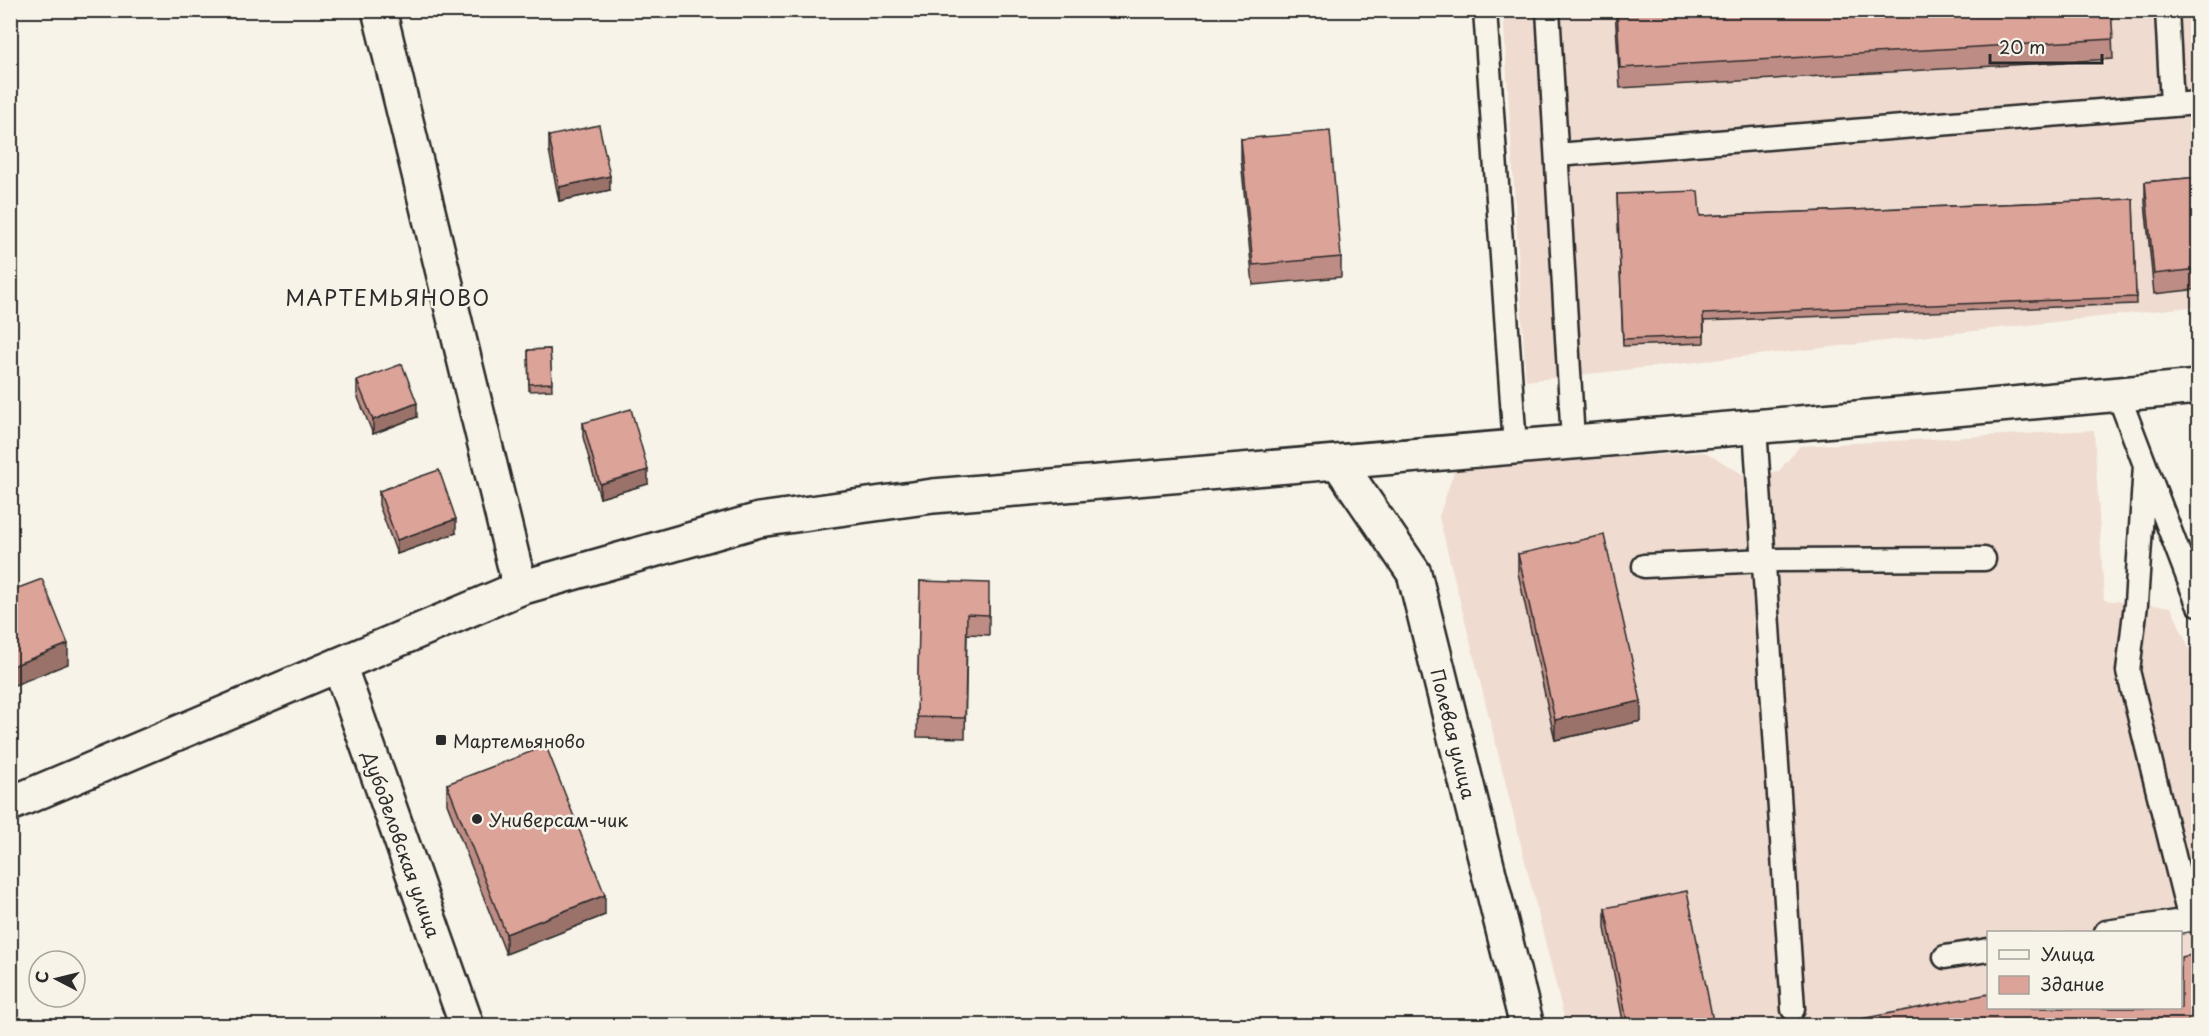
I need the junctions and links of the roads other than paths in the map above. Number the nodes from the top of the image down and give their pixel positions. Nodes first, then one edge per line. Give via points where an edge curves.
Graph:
1 (379, 10) edge
2 (1485, 10) edge
3 (1548, 10) edge
4 (2167, 10) edge
5 (2199, 103) edge
6 (2172, 105) junction
7 (1557, 155) junction
8 (2199, 387) edge
9 (2118, 394) junction
10 (1755, 426) junction
11 (1573, 441) junction
12 (1515, 446) junction
13 (1338, 462) junction
14 (2145, 465) junction
15 (1984, 559) dead end
16 (1764, 560) junction
17 (1644, 566) dead end
18 (520, 588) junction
19 (2199, 604) edge
20 (339, 665) junction
21 (10, 804) edge
22 (2119, 931) edge
23 (1987, 950) edge
24 (1945, 957) dead end
25 (1793, 1009) dead end
26 (467, 1026) edge
27 (1527, 1026) edge

1 - 18 street
2 - 12 lane
3 - 7 lane
4 - 6 lane
5 - 6 lane
6 - 7 lane
7 - 11 lane
8 - 9 street
9 - 10 street
9 - 14 lane
10 - 11 street
10 - 16 lane
11 - 12 street
12 - 13 street
13 - 18 street via 933,496 759,520
13 - 27 street, Полевая улица via 1414,573
14 - 19 lane
14 - 22 lane via 2128,671 2190,920
15 - 16 lane
16 - 17 lane
16 - 25 lane
18 - 20 street
20 - 21 street
20 - 26 street, Дубоделовская улица
23 - 24 lane

